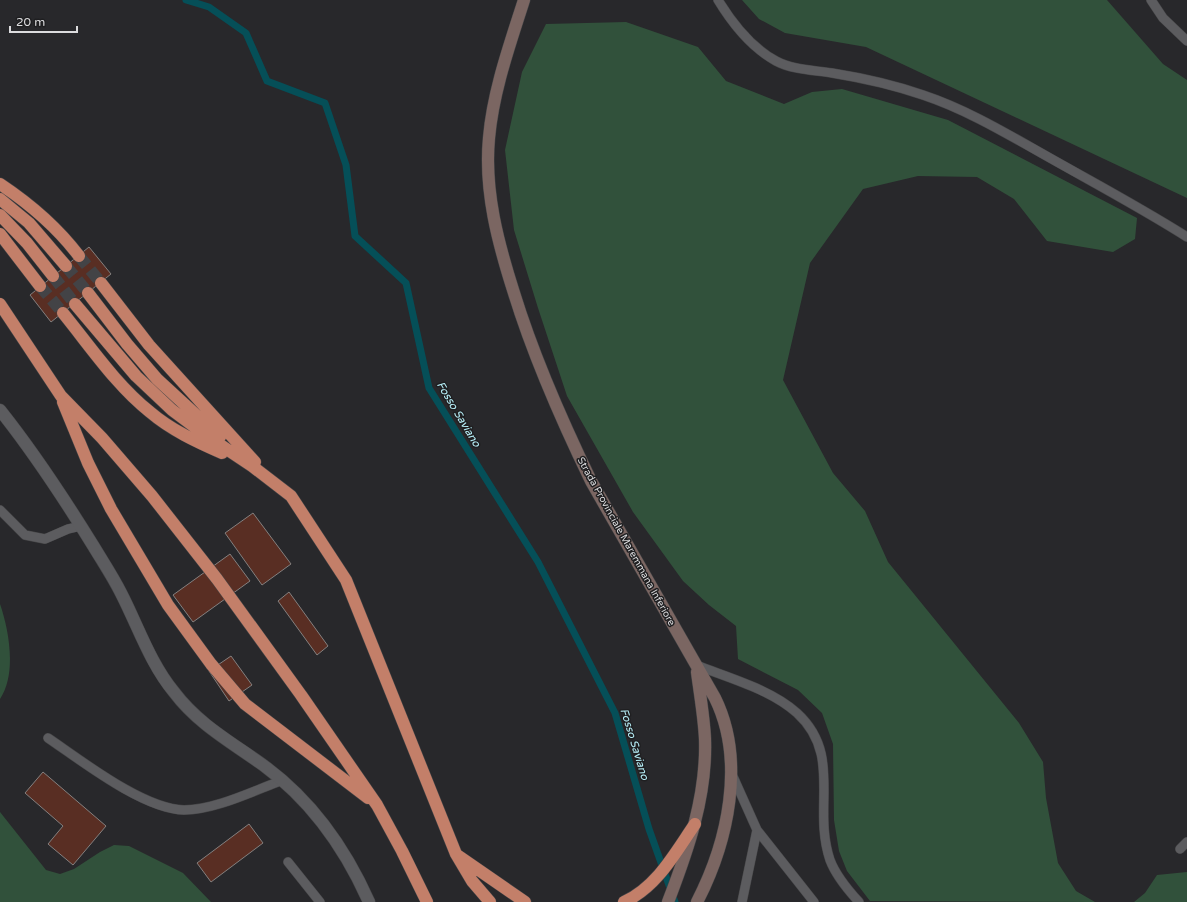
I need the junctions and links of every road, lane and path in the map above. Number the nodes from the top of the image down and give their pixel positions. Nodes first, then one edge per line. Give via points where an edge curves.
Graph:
1 (524, 0) edge
2 (718, 0) edge
3 (1151, 0) edge
4 (1187, 41) edge
5 (0, 184) edge
6 (0, 199) edge
7 (0, 215) edge
8 (0, 234) edge
9 (1187, 237) edge
10 (79, 256) tunnel mouth
11 (66, 266) tunnel mouth
12 (53, 276) tunnel mouth
13 (101, 283) tunnel mouth
14 (40, 286) tunnel mouth
15 (88, 293) tunnel mouth
16 (0, 304) edge
17 (75, 304) tunnel mouth
18 (0, 309) edge
19 (63, 313) tunnel mouth
20 (15, 326) junction
21 (61, 396) junction
22 (0, 410) edge
23 (252, 466) junction
24 (273, 482) junction
25 (0, 510) edge
26 (81, 526) junction
27 (696, 665) junction
28 (48, 738) dead end
29 (731, 771) junction
30 (283, 780) junction
31 (377, 805) junction
32 (695, 824) junction
33 (757, 830) junction
34 (456, 854) junction
35 (288, 862) dead end
36 (320, 902) edge
37 (368, 902) edge
38 (427, 902) edge
39 (490, 902) edge
40 (525, 902) edge
41 (624, 902) edge
42 (668, 902) edge
43 (697, 902) edge
44 (742, 902) edge
45 (814, 902) edge
46 (859, 902) edge

1 - 27 main road, Strada Provinciale Maremmana Inferiore via 503,69 489,138 490,192 502,253 538,366 573,445
2 - 9 lane via 759,49 778,62 799,69 834,73 886,84 940,101 1001,130
3 - 4 lane via 1163,18
5 - 10 highway via 40,214
6 - 11 highway via 29,223
7 - 12 highway via 27,243
8 - 14 highway
13 - 24 highway via 159,356
15 - 23 highway via 157,379
16 - 20 highway
17 - 23 highway via 136,376 162,400 204,434
18 - 20 highway
19 - 23 highway via 116,377 149,411 190,438
20 - 21 highway
21 - 31 highway via 137,477 217,579
21 - 31 highway via 88,463 111,509 168,604 215,670 245,704
22 - 26 street
23 - 24 highway
24 - 34 highway via 291,496 346,580
25 - 26 lane via 25,535 45,539 68,528
26 - 30 street via 120,592 150,654 174,692 208,727
27 - 29 main road, Strada Provinciale Maremmana Inferiore via 724,719
27 - 32 main road, Strada Provinciale Maremmana Inferiore via 705,740 704,773
27 - 46 lane via 745,684 779,701 796,712 809,727 820,744 824,763 823,819 830,859 841,880
28 - 30 lane via 106,778 155,804 168,808 201,808
29 - 33 lane
29 - 43 main road, Strada Provinciale Maremmana Inferiore via 726,814 708,878
30 - 37 street via 333,836 357,876
31 - 38 highway
32 - 41 highway via 656,879 633,898
32 - 42 main road, Strada Provinciale Maremmana Inferiore
33 - 44 lane
33 - 45 lane
34 - 39 highway via 472,881
34 - 40 highway
35 - 36 lane

